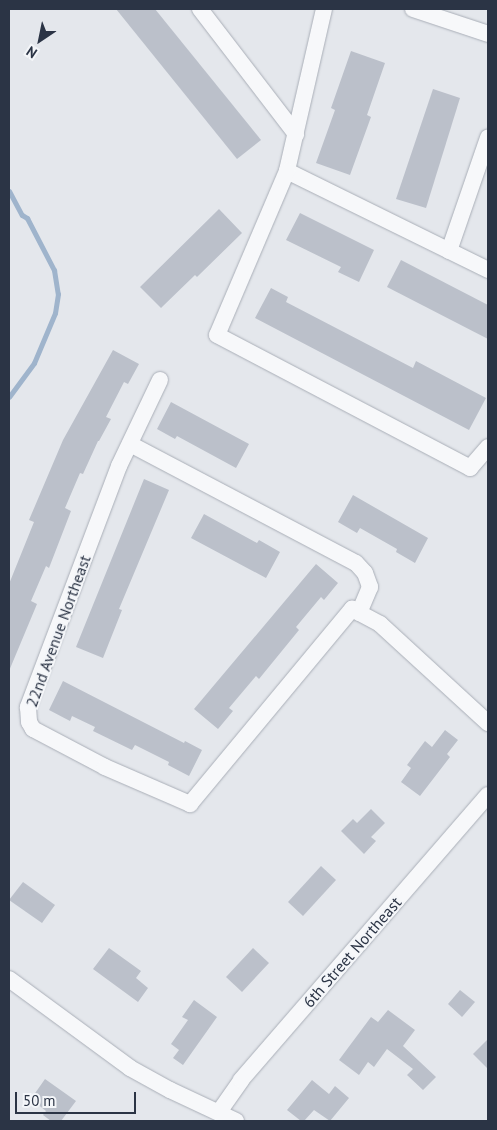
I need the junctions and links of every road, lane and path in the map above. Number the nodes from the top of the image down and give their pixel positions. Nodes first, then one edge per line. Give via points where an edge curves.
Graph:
1 (200, 9) edge
2 (324, 9) edge
3 (413, 9) edge
4 (488, 34) edge
5 (296, 134) junction
6 (488, 138) edge
7 (287, 171) junction
8 (449, 251) junction
9 (488, 270) edge
10 (160, 380) dead end
11 (130, 444) junction
12 (488, 447) edge
13 (359, 613) junction
14 (488, 723) edge
15 (488, 795) edge
16 (9, 979) edge
17 (219, 1112) junction
18 (236, 1121) edge

1 - 5 street
2 - 5 street
3 - 4 street
5 - 7 street
6 - 8 street
7 - 8 street
7 - 12 street via 217,335 470,468
8 - 9 street
10 - 11 street
11 - 13 street via 356,563 366,573 370,587
11 - 13 street, 22nd Avenue Northeast via 28,707 29,722 38,733 190,804 336,626 352,609
13 - 14 street via 380,624
15 - 17 street, 6th Street Northeast via 241,1080
16 - 17 street via 130,1068
17 - 18 street

